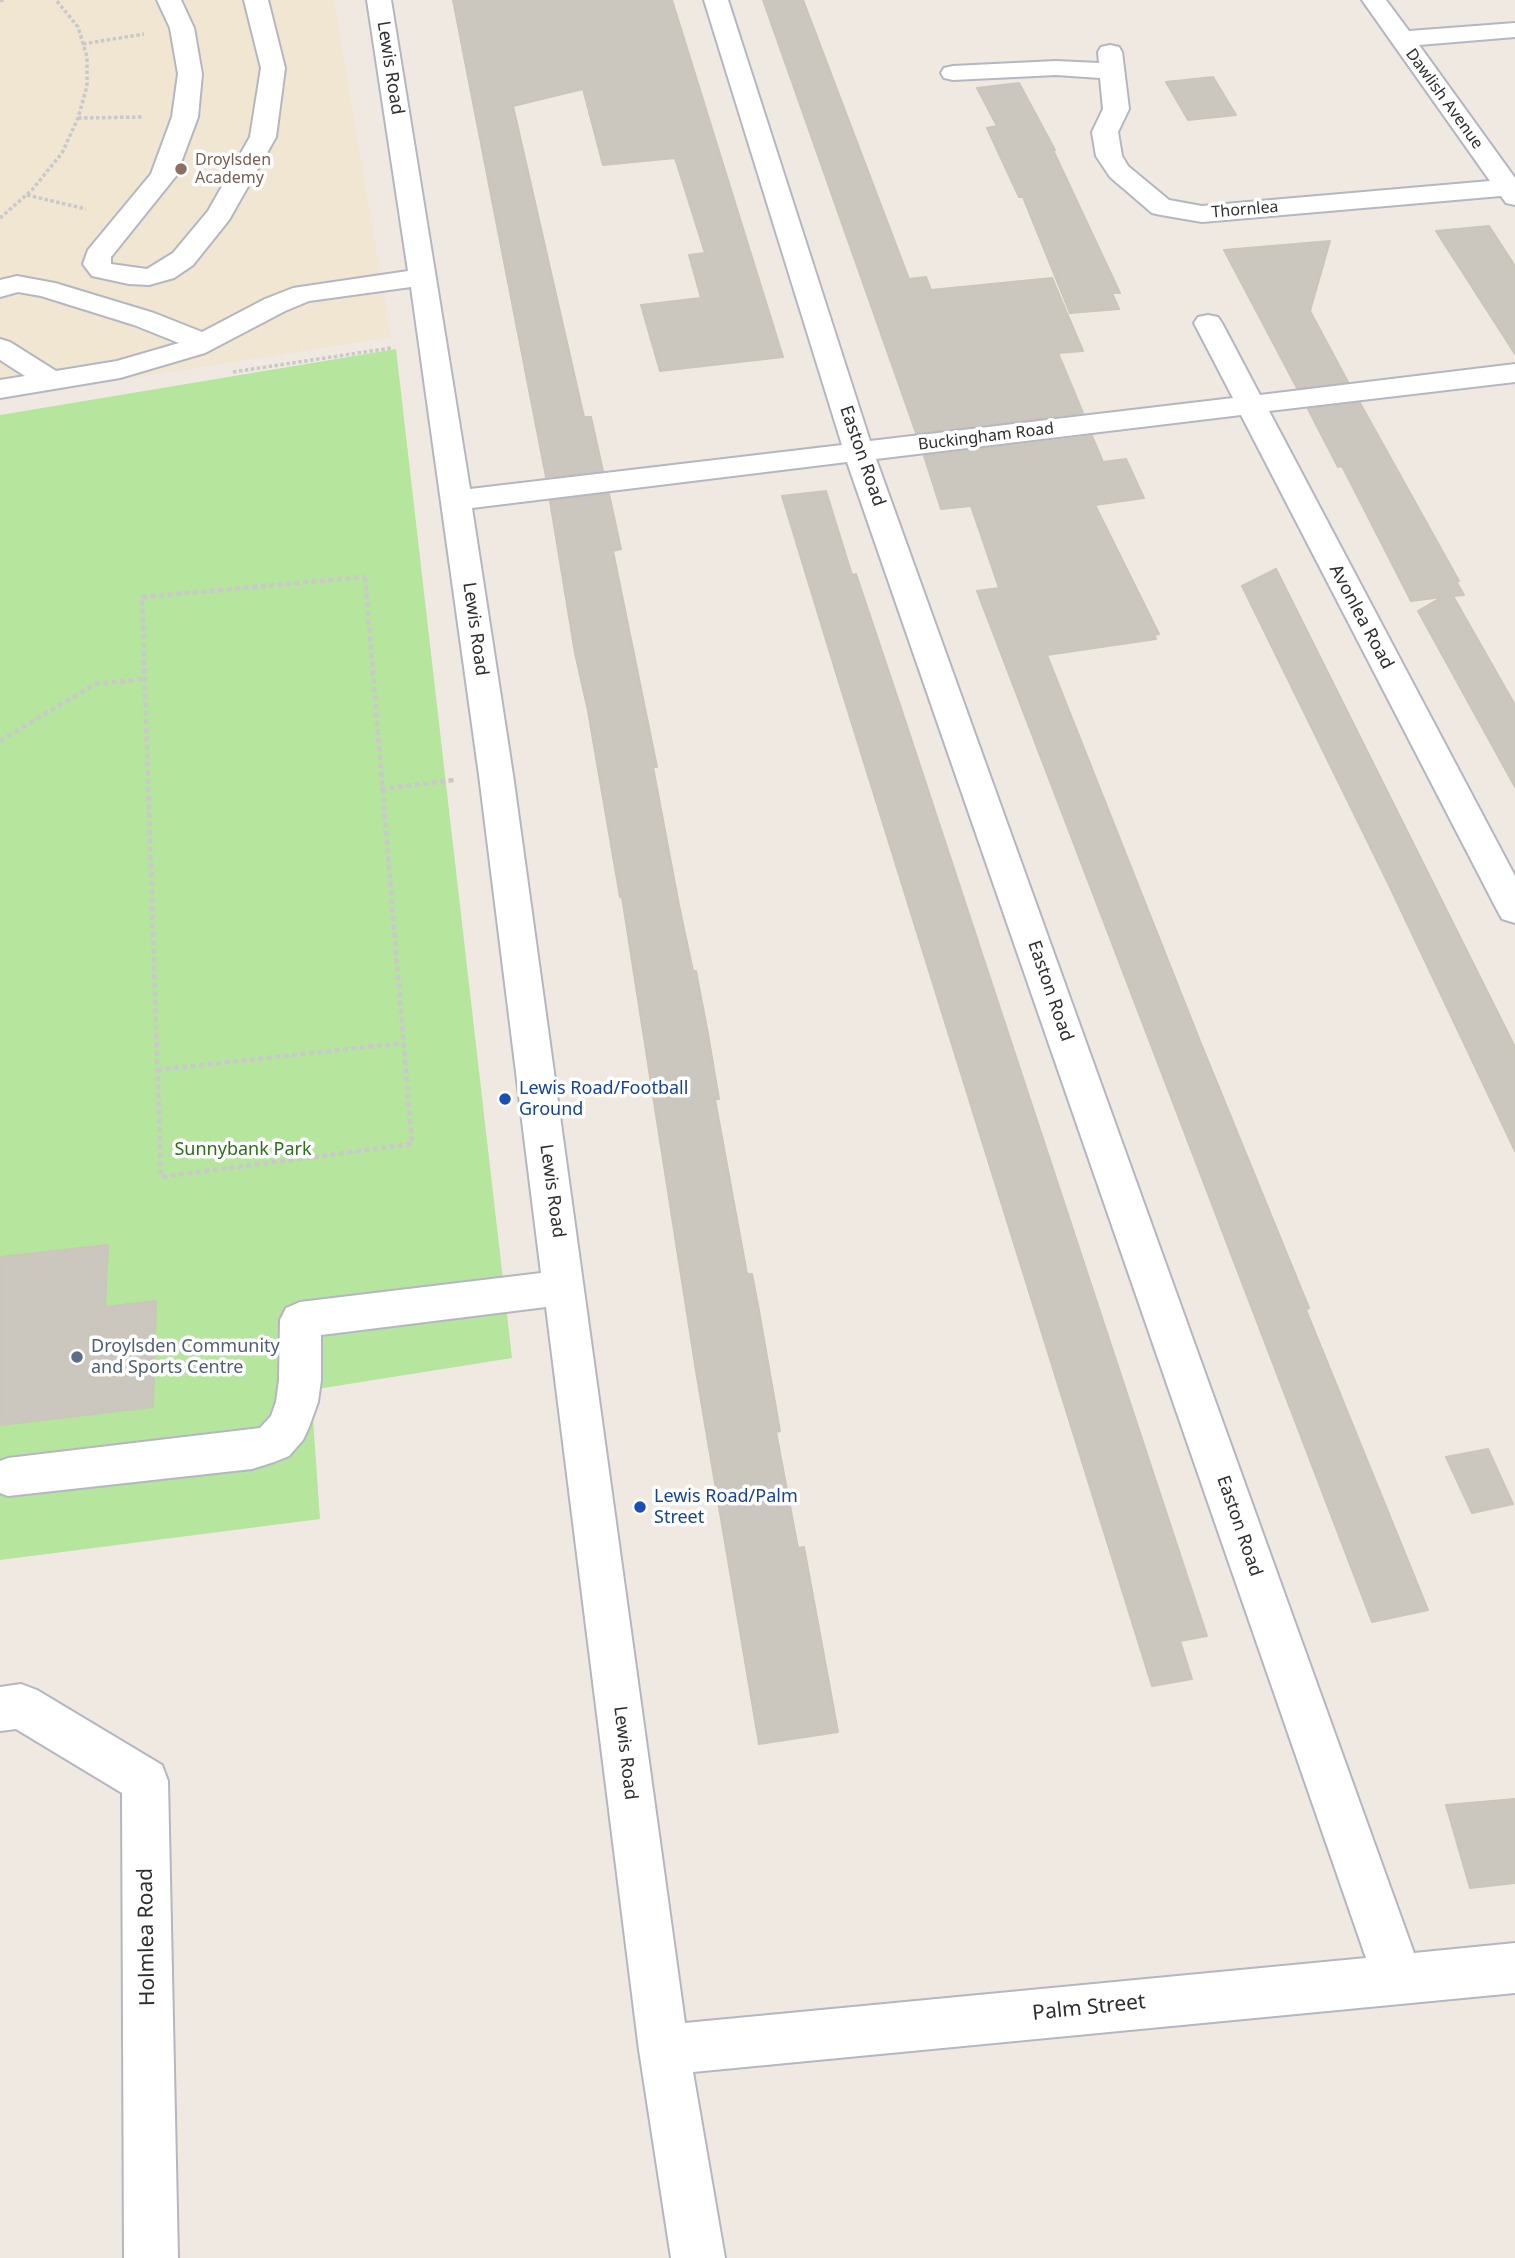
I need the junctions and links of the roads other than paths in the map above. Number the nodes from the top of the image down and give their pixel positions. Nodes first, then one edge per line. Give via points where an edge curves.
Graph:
1 (169, 0) edge
2 (256, 0) edge
3 (379, 0) edge
4 (716, 0) edge
5 (1374, 0) edge
6 (1515, 30) edge
7 (1402, 39) junction
8 (953, 73) dead end
9 (1511, 192) edge
10 (423, 277) junction
11 (0, 289) edge
12 (1208, 323) dead end
13 (204, 343) junction
14 (0, 348) edge
15 (1515, 373) edge
16 (54, 382) junction
17 (0, 389) edge
18 (1249, 403) junction
19 (859, 453) junction
20 (457, 500) junction
21 (1515, 910) edge
22 (565, 1287) junction
23 (8, 1477) dead end
24 (0, 1709) edge
25 (1515, 1968) edge
26 (1398, 1978) junction
27 (664, 2050) junction
28 (151, 2258) edge
29 (698, 2258) edge

1 - 2 street via 182,28 190,74 185,117 163,176 98,256 102,270 129,276 164,272 183,259 220,214 263,137 273,68
3 - 10 street, Lewis Road
4 - 19 street, Easton Road
5 - 7 street, Dawlish Avenue
6 - 7 street
7 - 9 street, Dawlish Avenue
8 - 9 street, Thornlea via 1110,62 1116,109 1105,132 1109,156 1119,171 1161,207 1202,214
10 - 13 street via 303,294
10 - 20 street, Lewis Road
11 - 13 street via 17,284 46,289
12 - 18 street, Avonlea Road
13 - 16 street via 120,369
14 - 16 street
15 - 18 street, Buckingham Road
16 - 17 street
18 - 19 street, Buckingham Road
18 - 21 street, Avonlea Road
19 - 20 street, Buckingham Road
19 - 26 street, Easton Road
20 - 22 street, Lewis Road
22 - 23 street via 300,1320 297,1402 288,1427 274,1443 252,1450
22 - 27 street, Lewis Road
24 - 28 street, Holmlea Road via 21,1706 145,1781
25 - 26 street, Palm Street
26 - 27 street, Palm Street
27 - 29 street, Lewis Road

